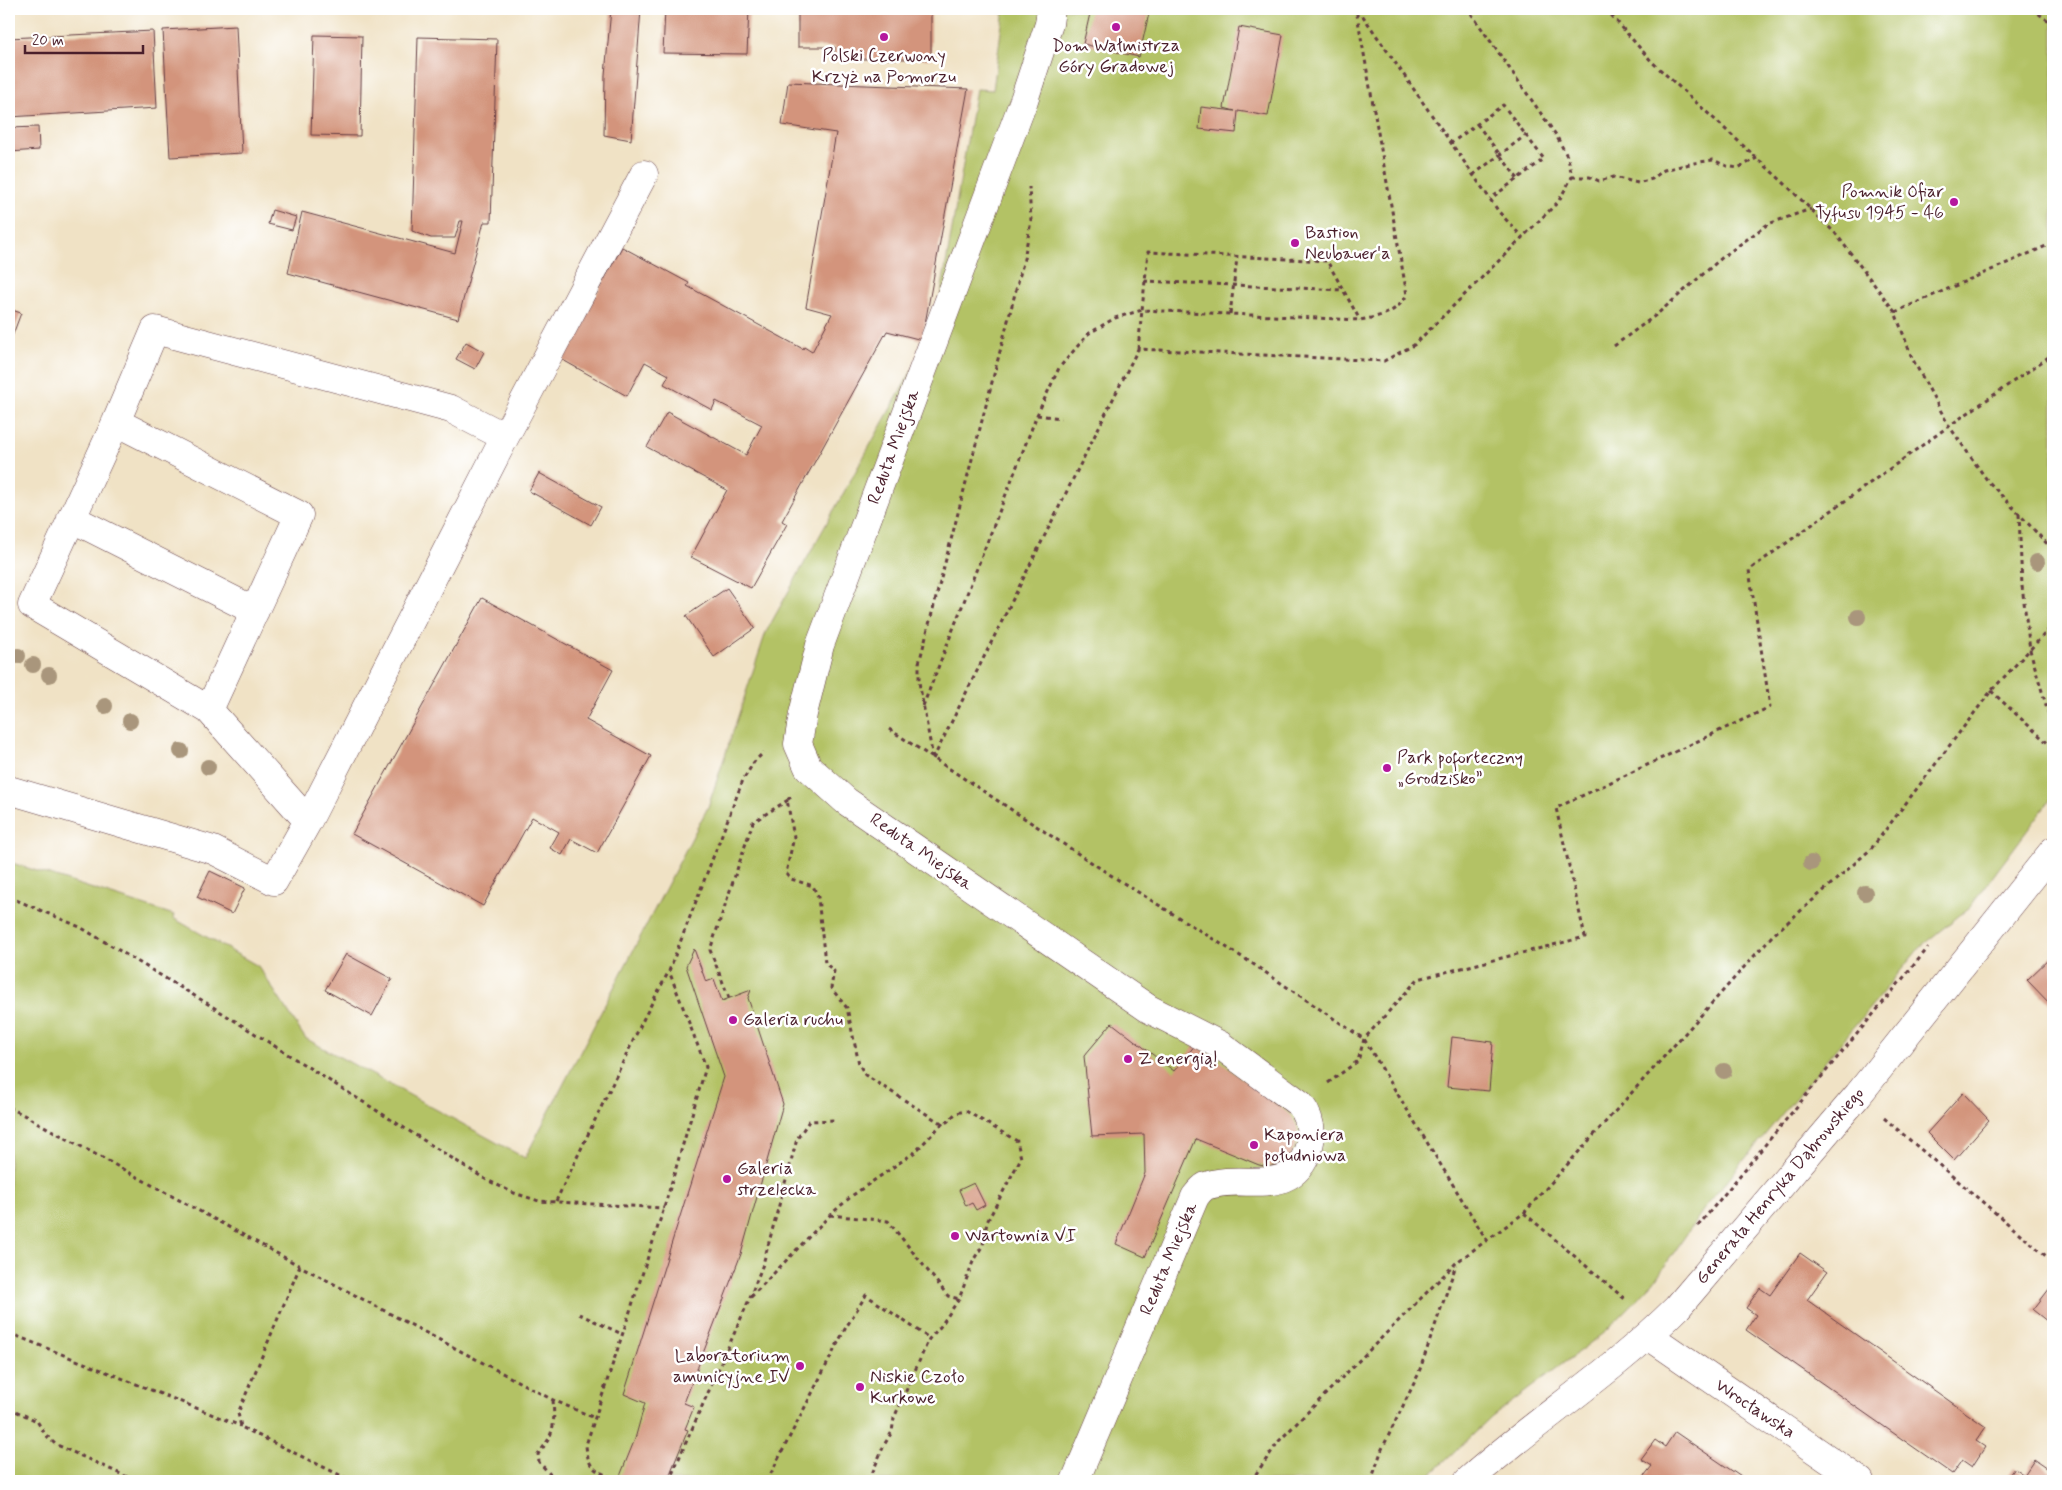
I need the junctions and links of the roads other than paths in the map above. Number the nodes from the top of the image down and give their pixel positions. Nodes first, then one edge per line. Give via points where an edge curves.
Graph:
1 (1052, 9) edge
2 (644, 174) dead end
3 (116, 422) junction
4 (505, 437) junction
5 (71, 518) junction
6 (255, 611) junction
7 (209, 710) junction
8 (9, 790) edge
9 (308, 821) junction
10 (2053, 851) edge
11 (1649, 1336) junction
12 (1074, 1481) edge
13 (1468, 1481) edge
14 (1860, 1481) edge

1 - 12 street, Reduta Miejska via 1024,100 820,645 798,744 808,766 846,801 1150,1009 1220,1045 1300,1104 1310,1124 1305,1158 1286,1177 1268,1182 1204,1187 1195,1197
2 - 4 street
3 - 4 street via 155,330 451,409
3 - 5 street
3 - 6 street via 299,514
4 - 9 street
5 - 6 street
5 - 7 street via 32,605
6 - 7 street
7 - 9 street
8 - 9 street via 213,850 274,881
10 - 11 street, Generała Henryka Dąbrowskiego via 1858,1095 1677,1308
11 - 13 street, Generała Henryka Dąbrowskiego
11 - 14 street, Wrocławska

